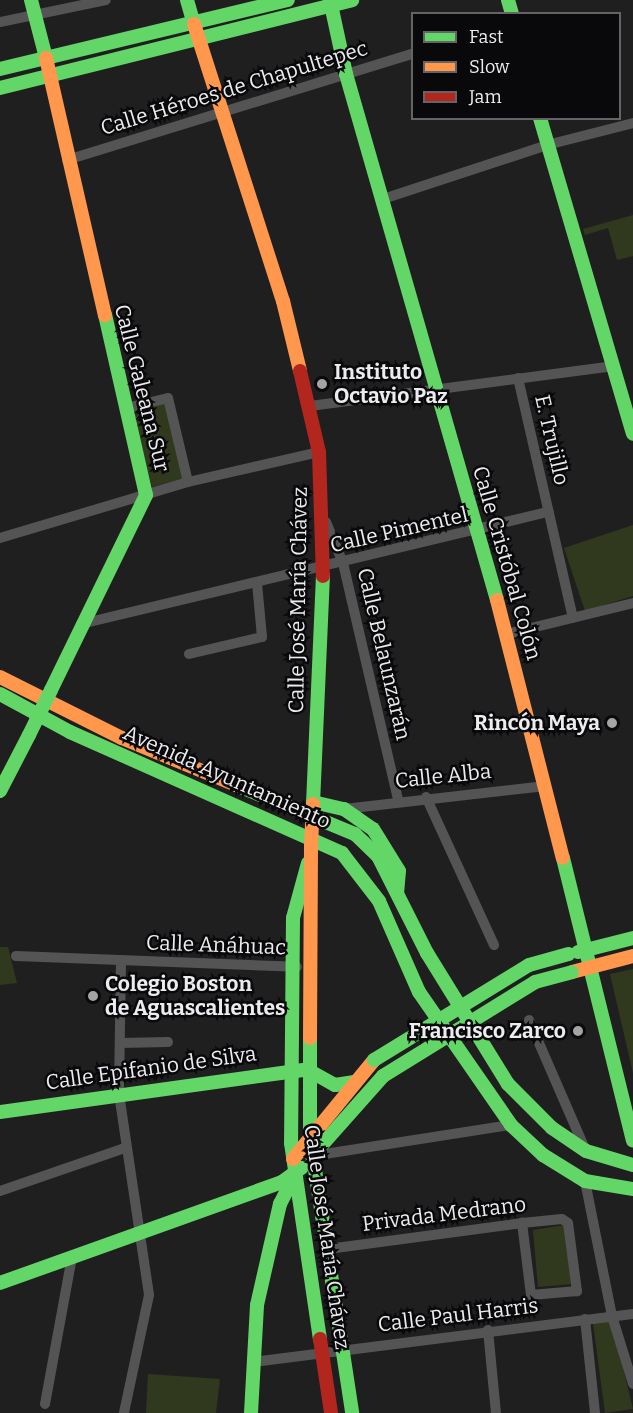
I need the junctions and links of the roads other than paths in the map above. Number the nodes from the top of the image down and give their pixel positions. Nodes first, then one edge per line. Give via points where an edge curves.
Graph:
1 (31, 0) edge
2 (106, 0) edge
3 (188, 0) edge
4 (288, 0) edge
5 (352, 0) edge
6 (331, 3) edge
7 (35, 18) junction
8 (0, 21) edge
9 (194, 24) junction
10 (199, 41) junction
11 (411, 54) edge
12 (46, 58) junction
13 (0, 69) edge
14 (51, 74) junction
15 (346, 74) junction
16 (0, 88) edge
17 (220, 113) junction
18 (541, 120) edge
19 (633, 123) edge
20 (547, 145) junction
21 (67, 160) junction
22 (383, 199) junction
23 (612, 366) junction
24 (518, 378) junction
25 (434, 390) junction
26 (310, 406) junction
27 (126, 408) junction
28 (633, 434) edge
29 (319, 452) junction
30 (188, 482) junction
31 (146, 495) junction
32 (549, 512) junction
33 (325, 519) junction
34 (478, 531) junction
35 (0, 537) edge
36 (344, 563) junction
37 (321, 568) junction
38 (257, 583) junction
39 (633, 603) edge
40 (573, 618) junction
41 (81, 625) junction
42 (507, 634) junction
43 (189, 654) dead end
44 (0, 677) edge
45 (0, 694) edge
46 (546, 786) junction
47 (0, 791) edge
48 (426, 797) junction
49 (398, 800) junction
50 (313, 803) junction
51 (344, 809) junction
52 (311, 849) junction
53 (397, 892) junction
54 (633, 938) edge
55 (494, 945) dead end
56 (587, 950) junction
57 (16, 956) dead end
58 (633, 956) edge
59 (121, 962) junction
60 (291, 967) junction
61 (591, 967) junction
62 (310, 968) junction
63 (529, 1020) dead end
64 (120, 1042) junction
65 (168, 1042) dead end
66 (289, 1069) junction
67 (308, 1070) junction
68 (353, 1082) junction
69 (119, 1094) junction
70 (0, 1112) edge
71 (511, 1125) junction
72 (310, 1137) junction
73 (633, 1140) edge
74 (125, 1148) junction
75 (586, 1151) junction
76 (312, 1156) junction
77 (293, 1159) junction
78 (633, 1166) edge
79 (294, 1176) junction
80 (585, 1181) junction
81 (633, 1189) edge
82 (0, 1191) edge
83 (522, 1223) junction
84 (138, 1234) junction
85 (327, 1249) junction
86 (72, 1257) junction
87 (0, 1283) edge
88 (633, 1314) edge
89 (612, 1316) junction
90 (585, 1319) junction
91 (488, 1330) junction
92 (342, 1350) junction
93 (321, 1353) junction
94 (253, 1362) junction
95 (633, 1384) edge
96 (45, 1404) dead end
97 (124, 1413) edge
98 (251, 1413) edge
99 (331, 1413) edge
100 (352, 1413) edge
101 (496, 1413) edge
102 (595, 1413) edge

1 - 7 main road, Calle Galeana Sur
2 - 7 street
3 - 9 main road, Calle José María Chávez
4 - 9 main road
5 - 6 main road
6 - 10 main road
6 - 15 main road, Calle Cristóbal Colón
7 - 8 street
7 - 12 main road, Calle Galeana Sur
9 - 10 main road, Calle José María Chávez
9 - 12 main road
10 - 14 main road
10 - 17 main road, Calle José María Chávez
11 - 15 street, Calle Héroes de Chapultepec
12 - 13 main road
12 - 14 main road, Calle Galeana Sur
14 - 16 main road
14 - 21 main road, Calle Galeana Sur
15 - 17 street, Calle Héroes de Chapultepec
15 - 22 main road, Calle Cristóbal Colón
17 - 21 street, Calle Héroes de Chapultepec
17 - 26 main road, Calle José María Chávez via 283,301
18 - 20 main road
19 - 20 street
20 - 22 street
20 - 23 main road
21 - 27 main road, Calle Galeana Sur
22 - 25 main road, Calle Cristóbal Colón
23 - 24 street
23 - 28 main road
24 - 25 street
24 - 32 street, E. Trujillo
25 - 26 street
25 - 34 main road, Calle Cristóbal Colón
26 - 29 main road, Calle José María Chávez
27 - 30 street via 168,398
27 - 31 main road, Calle Galeana Sur
29 - 30 street
29 - 33 main road, Calle José María Chávez
30 - 31 street
31 - 35 street
31 - 41 main road, Calle Galeana Sur
32 - 34 street, Calle Pimentel
32 - 40 street, E. Trujillo
33 - 36 street, Calle Belaunzarán
33 - 37 main road, Calle José María Chávez
34 - 36 street, Calle Pimentel
34 - 42 main road, Calle Cristóbal Colón
36 - 37 street, Calle Pimentel
36 - 49 street, Calle Belaunzarán
37 - 38 street, Calle Pimentel
37 - 50 main road, Calle José María Chávez
38 - 41 street, Calle Pimentel
38 - 43 street via 262,637
39 - 40 street
40 - 42 street
41 - 47 main road, Calle Galeana Sur, bridge
42 - 46 main road, Calle Cristóbal Colón
44 - 53 main road, Avenida Ayuntamiento via 122,738 330,819 378,856
45 - 71 main road, Avenida Ayuntamiento via 70,732 342,853 379,901 419,992
46 - 48 street, Calle Alba
46 - 56 main road, Calle Cristóbal Colón
48 - 49 street, Calle Alba
48 - 55 street
49 - 51 street, Calle Alba
50 - 51 main road
50 - 52 main road, Calle José María Chávez, bridge
51 - 53 main road via 373,829 390,849 399,870
52 - 60 main road, Calle José María Chávez via 292,918
52 - 62 main road, Calle José María Chávez
53 - 75 main road, Avenida Ayuntamiento via 428,953 508,1084 552,1128
54 - 56 main road
56 - 61 main road, Calle Cristóbal Colón
56 - 68 main road, bridge via 529,965 374,1060
57 - 59 street, Calle Anáhuac
58 - 61 main road
59 - 60 street, Calle Anáhuac
59 - 64 street
60 - 62 street, Calle Anáhuac
60 - 66 main road, Calle José María Chávez
61 - 73 main road, Calle Cristóbal Colón
61 - 76 main road, bridge via 535,982 383,1076
62 - 67 main road, Calle José María Chávez
63 - 75 street
64 - 65 street
64 - 69 street
66 - 67 main road, Calle Epifanio de Silva
66 - 69 main road, Calle Epifanio de Silva
66 - 77 main road, Calle José María Chávez
67 - 68 main road via 335,1085
67 - 72 main road, Calle José María Chávez
68 - 72 main road
69 - 70 main road, Calle Epifanio de Silva
69 - 74 street
71 - 76 street
71 - 80 main road, Avenida Ayuntamiento via 543,1155
72 - 76 main road, Calle José María Chávez
72 - 77 main road
74 - 82 street
74 - 84 street
75 - 78 main road, Avenida Ayuntamiento
76 - 79 main road
76 - 85 main road, Calle José María Chávez
77 - 79 main road, Calle José María Chávez
79 - 84 main road
79 - 93 main road, Calle José María Chávez
79 - 94 main road via 268,1249
80 - 81 main road, Avenida Ayuntamiento
80 - 89 street
83 - 83 street, Privada Medrano via 566,1220 577,1291 535,1297 529,1292
83 - 85 street, Privada Medrano
84 - 86 main road
84 - 97 street via 149,1295
85 - 92 main road, Calle José María Chávez
86 - 87 main road
86 - 96 street
88 - 89 street, Calle Paul Harris
89 - 90 street, Calle Paul Harris
89 - 95 street
90 - 91 street, Calle Paul Harris
90 - 102 street
91 - 92 street, Calle Paul Harris
91 - 101 street
92 - 93 street, Calle Paul Harris
92 - 100 main road, Calle José María Chávez
93 - 94 street, Calle Paul Harris
93 - 99 main road, Calle José María Chávez
94 - 98 main road

